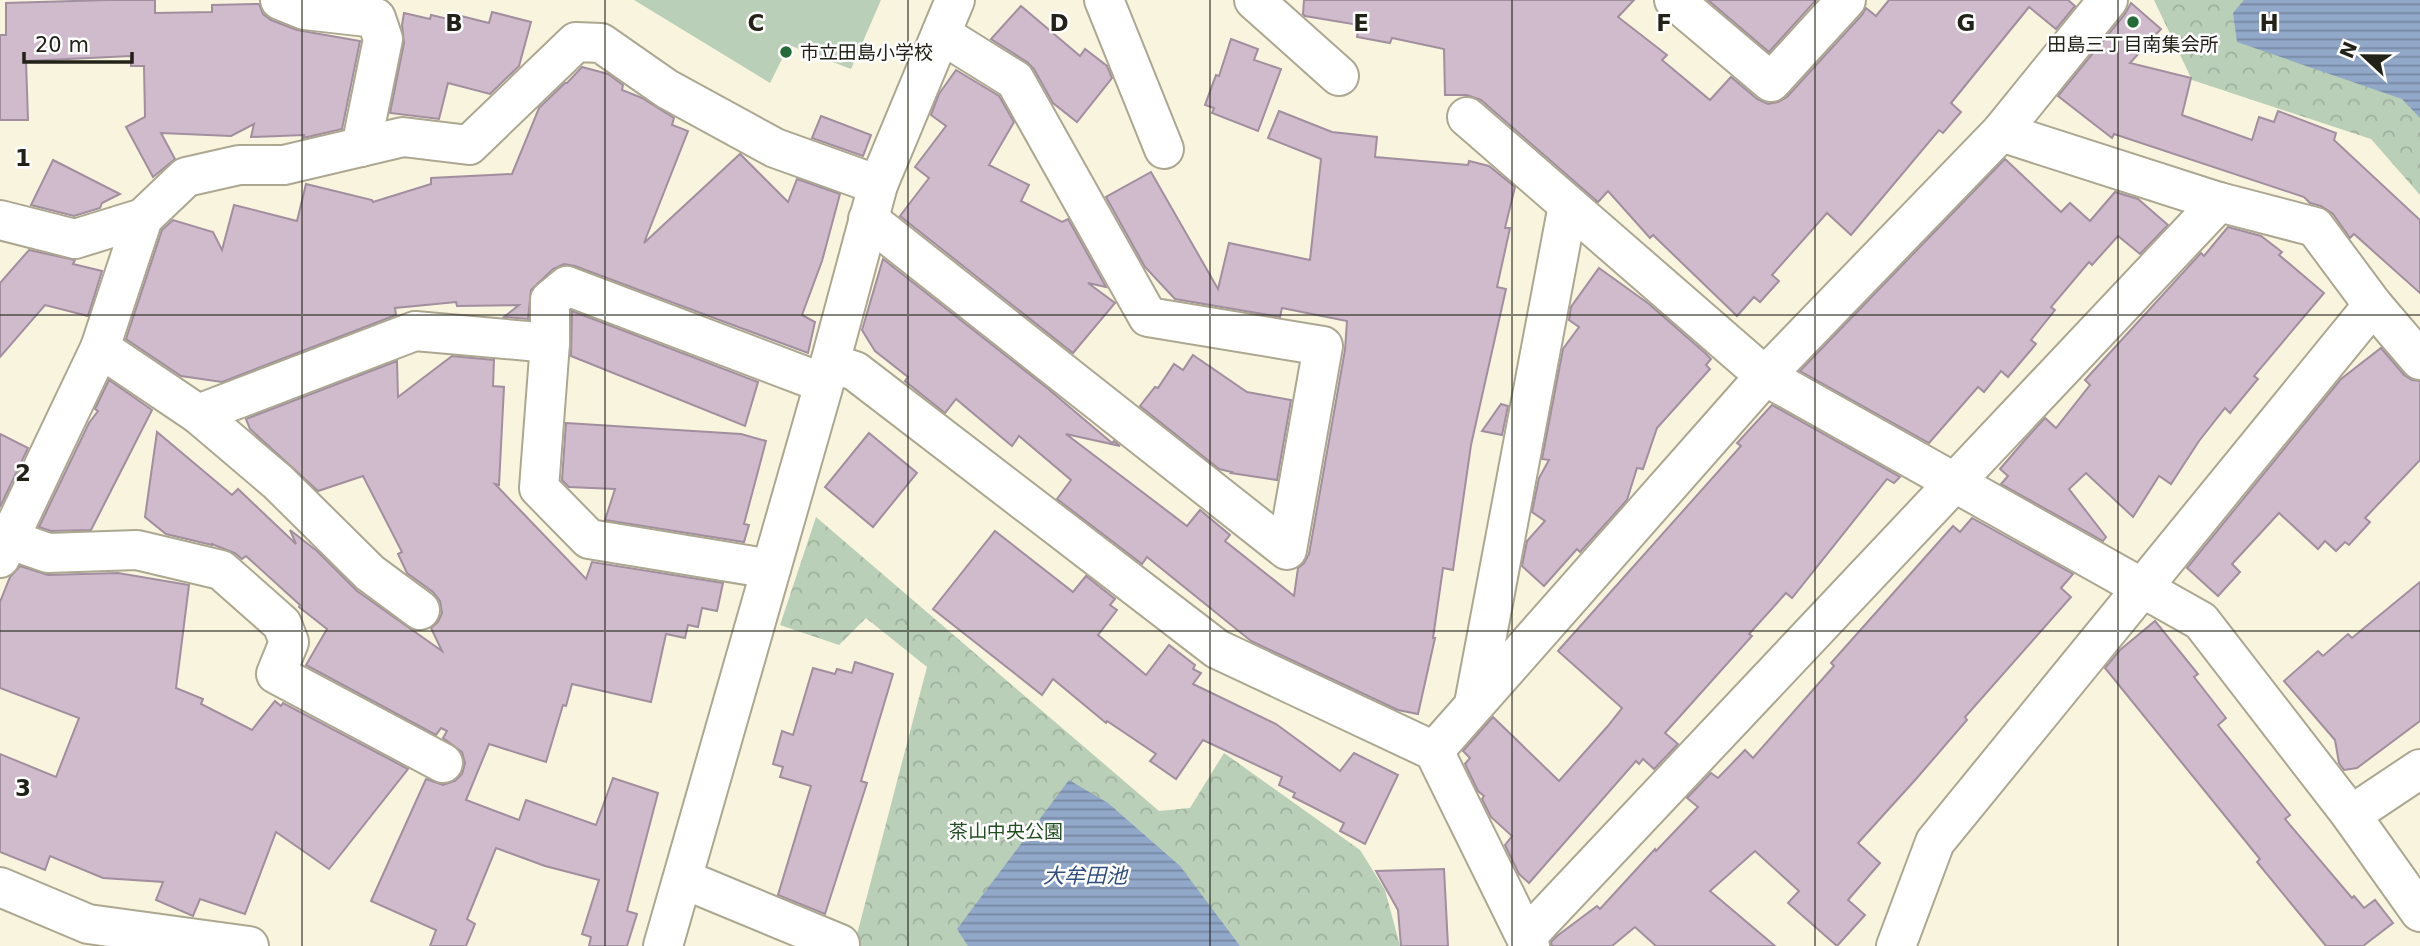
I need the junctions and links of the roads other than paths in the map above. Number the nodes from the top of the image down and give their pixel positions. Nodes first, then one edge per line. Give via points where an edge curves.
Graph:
1 (280, 0) edge
2 (1104, 0) edge
3 (1254, 0) edge
4 (1674, 0) edge
5 (1846, 0) edge
6 (2103, 2) edge
7 (948, 17) edge
8 (1339, 76) dead end
9 (1467, 117) dead end
10 (2001, 132) junction
11 (361, 147) junction
12 (1164, 149) dead end
13 (873, 202) junction
14 (2219, 202) junction
15 (1568, 205) junction
16 (143, 218) junction
17 (0, 220) edge
18 (2373, 305) junction
19 (550, 343) junction
20 (100, 348) junction
21 (2420, 360) edge
22 (827, 373) junction
23 (1765, 376) junction
24 (198, 414) junction
25 (1953, 482) junction
26 (4, 548) edge
27 (771, 569) junction
28 (2140, 588) junction
29 (420, 610) dead end
30 (1474, 706) junction
31 (1434, 751) junction
32 (443, 763) dead end
33 (2420, 769) edge
34 (2351, 815) junction
35 (683, 879) junction
36 (0, 887) edge
37 (2420, 912) edge
38 (1528, 941) edge
39 (249, 946) edge
40 (663, 946) edge
41 (839, 946) edge
42 (1896, 946) edge

1 - 11 street via 306,10 376,18 383,39
2 - 12 street
3 - 8 street
4 - 5 street via 1771,82
6 - 10 street
7 - 13 street
7 - 13 street via 1015,79 1148,317 1322,346 1287,550
9 - 15 street
10 - 14 street
10 - 23 street
11 - 13 street via 403,137 469,145 576,41 601,43 667,89
11 - 16 street via 284,166 239,165 186,177
13 - 22 street
14 - 18 street via 2315,228
14 - 25 street
15 - 23 street
15 - 30 street
16 - 17 street via 75,239
16 - 20 street
18 - 21 street
18 - 28 street
19 - 22 street via 550,300 567,286
19 - 24 street via 415,331
19 - 27 street via 539,488 589,539
20 - 24 street
20 - 26 street
22 - 27 street
22 - 31 street via 855,371 1217,649
23 - 25 street
23 - 30 street
24 - 29 street via 278,482 370,573
25 - 28 street
25 - 38 street
26 - 32 street via 48,553 137,550 221,570 282,624 289,642 276,674
27 - 35 street
28 - 34 street via 2200,621
28 - 42 street via 1935,842
30 - 31 street
31 - 38 street
33 - 34 street
34 - 37 street
35 - 40 street
35 - 41 street
36 - 39 street via 88,924

